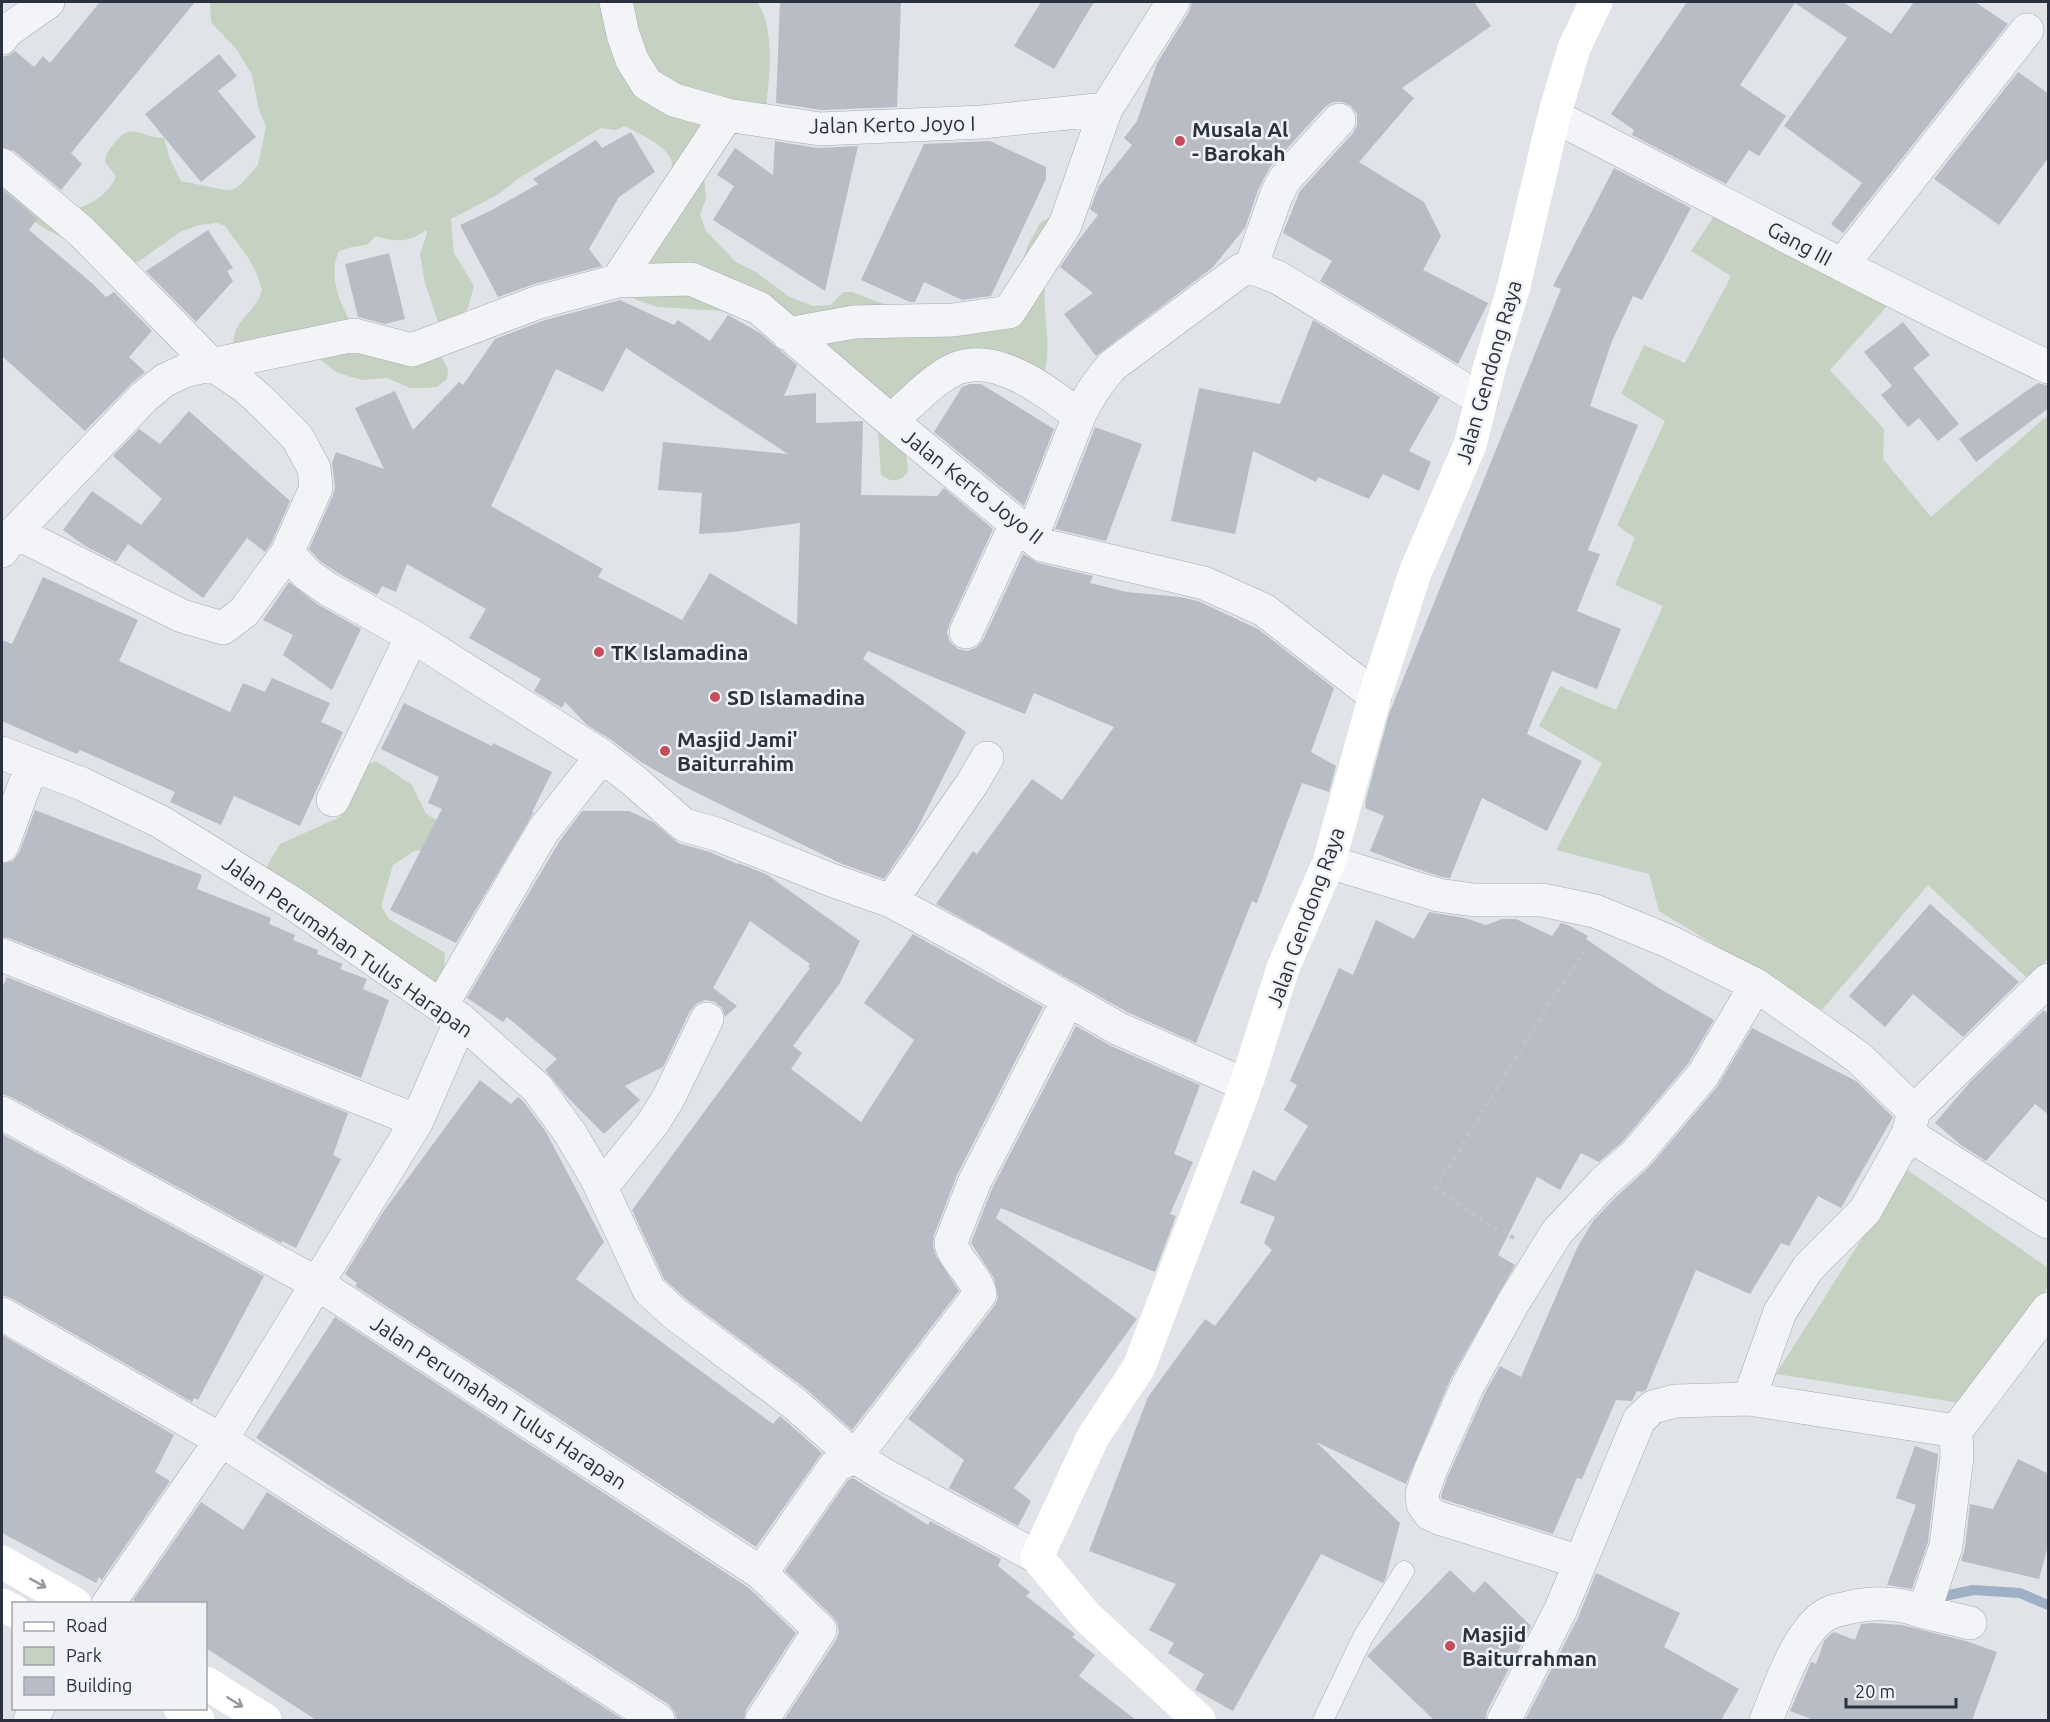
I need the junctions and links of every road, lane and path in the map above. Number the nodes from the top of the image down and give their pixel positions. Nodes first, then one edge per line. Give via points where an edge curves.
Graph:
1 (48, 2) edge
2 (616, 2) edge
3 (1173, 2) edge
4 (1596, 2) edge
5 (2027, 30) dead end
6 (2, 38) edge
7 (1106, 109) junction
8 (727, 115) junction
9 (1554, 116) junction
10 (1339, 120) dead end
11 (2, 165) edge
12 (1842, 266) junction
13 (1251, 267) junction
14 (617, 281) junction
15 (788, 334) junction
16 (211, 363) junction
17 (2049, 367) edge
18 (1482, 400) junction
19 (1079, 416) junction
20 (891, 421) junction
21 (1024, 530) junction
22 (8, 541) edge
23 (288, 553) junction
24 (966, 632) dead end
25 (412, 636) junction
26 (1375, 696) junction
27 (2, 753) edge
28 (602, 756) junction
29 (987, 758) dead end
30 (32, 765) junction
31 (333, 800) dead end
32 (2, 846) edge
33 (1329, 862) junction
34 (891, 901) junction
35 (1610, 916) junction
36 (2, 955) edge
37 (2049, 980) edge
38 (1756, 985) junction
39 (1068, 999) junction
40 (451, 1013) junction
41 (707, 1019) dead end
42 (1246, 1085) junction
43 (2, 1113) edge
44 (417, 1121) junction
45 (1911, 1123) junction
46 (601, 1188) junction
47 (2049, 1222) edge
48 (1545, 1252) junction
49 (318, 1284) junction
50 (2049, 1309) edge
51 (2, 1314) edge
52 (1749, 1399) junction
53 (1956, 1431) junction
54 (221, 1440) junction
55 (855, 1457) junction
56 (1037, 1557) junction
57 (2, 1562) edge
58 (1580, 1562) junction
59 (1404, 1571) dead end
60 (761, 1573) junction
61 (72, 1602) edge
62 (109, 1602) edge
63 (1927, 1602) junction
64 (1970, 1623) dead end
65 (207, 1684) edge
66 (183, 1710) edge
67 (198, 1720) edge
68 (265, 1720) edge
69 (658, 1720) edge
70 (762, 1720) edge
71 (1199, 1720) edge
72 (1323, 1720) edge
73 (1504, 1720) edge
74 (1766, 1720) edge

1 - 6 street
2 - 8 street, Jalan Kerto Joyo I via 632,60 647,84 674,100
3 - 7 street
4 - 9 main road, Jalan Gendong Raya via 1574,48
5 - 12 street
7 - 8 street, Jalan Kerto Joyo I via 982,122 820,129
7 - 15 street via 1065,225 1009,312 953,320 855,322
8 - 14 street
9 - 12 street, Gang III
9 - 18 main road, Jalan Gendong Raya via 1514,286
10 - 13 street via 1284,180
11 - 16 street via 82,232
12 - 17 street, Gang III
13 - 18 street via 1277,277
13 - 19 street via 1241,270 1113,365
14 - 15 street, Jalan Kerto Joyo II via 691,279 759,308
14 - 16 street, Jalan Kerto Joyo II via 539,302 412,350 354,335
15 - 20 street, Jalan Kerto Joyo II
16 - 22 street, Jalan Kerto Joyo II via 179,373 144,397
16 - 23 street via 243,385 297,437 314,468 316,488
18 - 26 main road, Jalan Gendong Raya via 1470,445 1415,573
19 - 20 street via 1047,392 1013,374 971,364 933,383
19 - 21 street
20 - 21 street, Jalan Kerto Joyo II
21 - 24 street
21 - 26 street, Jalan Kerto Joyo II via 1042,545 1204,583 1264,609
22 - 23 street via 182,616 223,628 244,612
23 - 25 street via 328,589
25 - 28 street
25 - 31 street
26 - 33 main road, Jalan Gendong Raya
27 - 30 street, Jalan Perumahan Tulus Harapan
28 - 34 street via 684,825
28 - 40 street via 543,831
29 - 34 street
30 - 32 street
30 - 40 street, Jalan Perumahan Tulus Harapan via 161,822 294,904
33 - 35 street via 1438,895 1474,900 1542,900
33 - 42 main road, Jalan Gendong Raya via 1283,968
34 - 39 street
35 - 38 street via 1668,940
35 - 48 path via 1568,975 1436,1188 1491,1226
36 - 44 street
37 - 45 street
38 - 45 street via 1858,1057
38 - 48 street via 1703,1075 1636,1155 1604,1182 1557,1232
39 - 42 street via 1119,1029
39 - 55 street via 974,1183 951,1242 980,1294
40 - 44 street
40 - 46 street, Jalan Perumahan Tulus Harapan via 537,1088 570,1133
41 - 46 street via 653,1123
42 - 56 main road, Jalan Gendong Raya via 1139,1367 1093,1437
43 - 49 street, Jalan Perumahan Tulus Harapan
44 - 49 street
45 - 47 street
45 - 52 street via 1865,1211 1808,1268 1780,1312
46 - 55 street, Jalan Perumahan Tulus Harapan via 649,1290 795,1404
48 - 58 street via 1467,1387 1430,1471 1422,1494 1423,1504 1439,1518
49 - 54 street
49 - 60 street, Jalan Perumahan Tulus Harapan
50 - 53 street
51 - 54 street
52 - 53 street
52 - 58 street via 1676,1401 1653,1407 1640,1420
53 - 63 street via 1957,1457 1946,1546
54 - 62 street
54 - 69 street
55 - 56 street, Jalan Perumahan Tulus Harapan
55 - 60 street via 836,1465
56 - 71 main road via 1087,1617
57 -> 61 main road
58 - 73 street via 1561,1609
59 - 72 lane via 1363,1637
60 - 70 street, Jalan Perumahan Tulus Harapan via 820,1630
63 - 64 street
63 - 74 street via 1865,1604 1828,1613 1810,1629 1790,1662
65 -> 68 main road
66 - 67 main road

